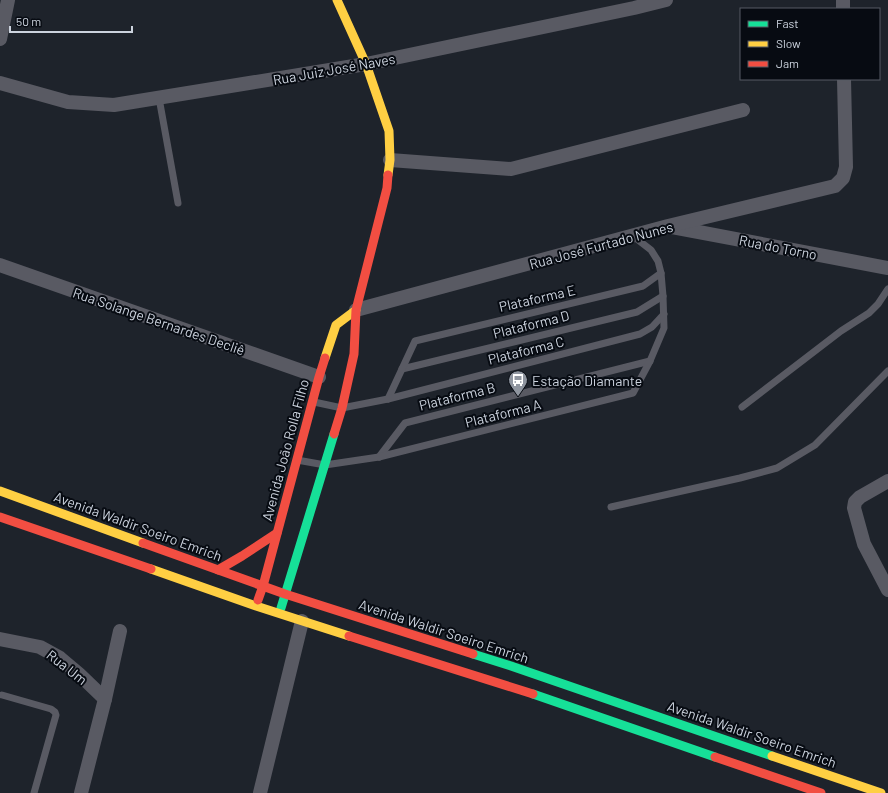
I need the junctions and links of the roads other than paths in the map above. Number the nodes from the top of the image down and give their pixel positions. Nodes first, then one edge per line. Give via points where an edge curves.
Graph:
1 (8, 0) edge
2 (337, 0) edge
3 (666, 0) edge
4 (0, 39) edge
5 (366, 64) junction
6 (844, 80) edge
7 (0, 83) edge
8 (159, 98) junction
9 (743, 110) dead end
10 (390, 160) junction
11 (178, 203) dead end
12 (668, 226) junction
13 (632, 236) junction
14 (0, 265) edge
15 (888, 268) edge
16 (661, 273) junction
17 (888, 289) edge
18 (663, 296) junction
19 (356, 310) junction
20 (664, 314) junction
21 (650, 362) junction
22 (402, 369) junction
23 (888, 371) edge
24 (319, 377) junction
25 (388, 399) junction
26 (313, 402) junction
27 (742, 407) dead end
28 (342, 408) junction
29 (379, 457) junction
30 (297, 460) junction
31 (325, 465) junction
32 (888, 481) edge
33 (0, 491) edge
34 (611, 507) dead end
35 (0, 517) edge
36 (277, 533) junction
37 (218, 570) junction
38 (263, 586) junction
39 (888, 590) edge
40 (285, 594) junction
41 (256, 606) junction
42 (279, 613) junction
43 (302, 621) junction
44 (120, 631) dead end
45 (0, 639) edge
46 (2, 695) dead end
47 (105, 699) junction
48 (34, 793) edge
49 (81, 793) edge
50 (260, 793) edge
51 (821, 793) edge
52 (881, 793) edge

1 - 4 street
2 - 5 main road
3 - 5 street, Rua Juiz José Naves
5 - 8 street, Rua Juiz José Naves
5 - 10 main road via 389,130
6 - 12 street, Rua José Furtado Nunes via 846,167 843,178 835,186
7 - 8 street, Rua Juiz José Naves via 68,102 114,105
8 - 11 lane
9 - 10 street via 511,169
10 - 19 main road via 387,188
12 - 13 street, Rua José Furtado Nunes
12 - 15 street, Rua do Torno
13 - 16 lane via 651,250 658,261
13 - 19 street, Rua José Furtado Nunes
14 - 24 street, Rua Solange Bernardes Decliê
16 - 18 lane
16 - 22 lane, Plataforma E via 643,286 415,341
17 - 27 lane via 869,313 841,331
18 - 20 lane
18 - 22 lane, Plataforma D via 637,312
19 - 24 main road, Avenida João Rolla Filho via 336,325
19 - 28 main road via 354,354
20 - 21 lane via 664,328
20 - 25 lane, Plataforma C via 652,327 640,334
21 - 29 lane, Plataforma B via 405,423
21 - 29 lane, Plataforma A via 633,393
22 - 25 lane
23 - 34 lane via 815,445 777,468
24 - 26 main road, Avenida João Rolla Filho
25 - 28 lane, Plataforma C
26 - 28 lane
26 - 30 main road, Avenida João Rolla Filho
28 - 31 main road
29 - 31 lane, Plataforma A
30 - 31 lane, Plataforma A
30 - 36 main road, Avenida João Rolla Filho
31 - 40 main road
32 - 39 street via 860,497 854,508 864,544
33 - 37 main road, Avenida Waldir Soeiro Emrich
35 - 41 main road
36 - 37 main road
36 - 38 main road, Avenida João Rolla Filho
37 - 38 main road, Avenida Waldir Soeiro Emrich
38 - 40 main road, Avenida Waldir Soeiro Emrich
38 - 41 main road, Avenida João Rolla Filho
40 - 42 main road
40 - 52 main road, Avenida Waldir Soeiro Emrich via 518,669
41 - 42 main road
42 - 43 main road
43 - 50 street
43 - 51 main road via 506,685
44 - 47 street
45 - 47 street, Rua Um via 40,647 60,658
46 - 48 lane via 51,709 56,715
47 - 49 street

